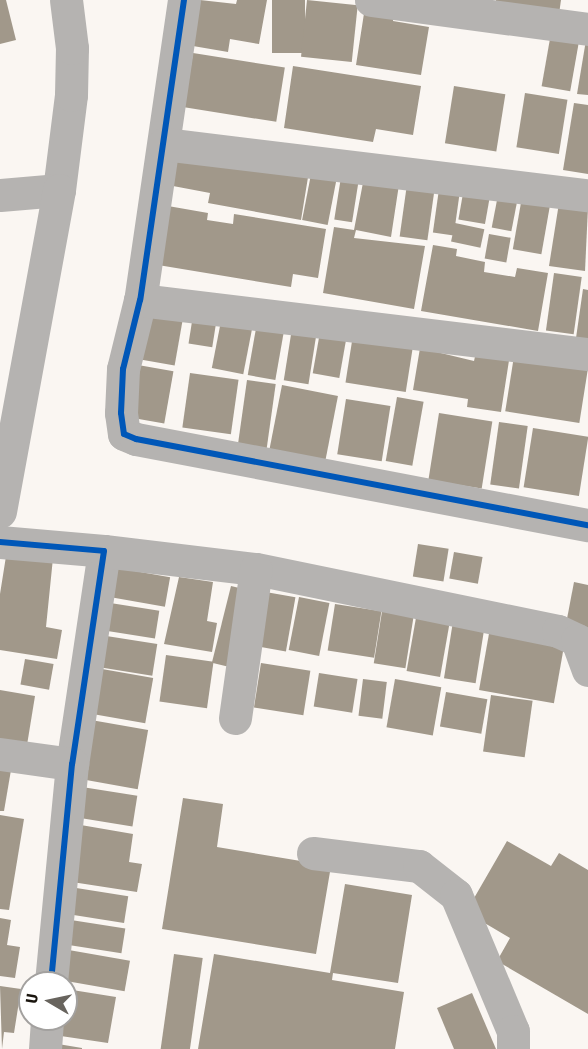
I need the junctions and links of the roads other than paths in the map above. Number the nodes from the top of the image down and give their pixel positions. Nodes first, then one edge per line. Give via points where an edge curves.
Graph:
1 (66, 0) edge
2 (184, 0) edge
3 (371, 0) edge
4 (588, 29) edge
5 (164, 144) junction
6 (59, 190) junction
7 (0, 195) edge
8 (588, 195) edge
9 (140, 300) junction
10 (588, 354) edge
11 (0, 512) edge
12 (588, 525) edge
13 (0, 542) edge
14 (104, 551) junction
15 (256, 569) junction
16 (588, 670) edge
17 (235, 718) dead end
18 (0, 754) edge
19 (72, 764) junction
20 (313, 853) dead end
21 (52, 971) edge
22 (46, 1031) edge
23 (45, 1049) edge
24 (513, 1049) edge

1 - 6 street via 72,48 71,95
2 - 5 street
3 - 4 street
5 - 8 street
5 - 9 street
6 - 7 street
6 - 11 street
9 - 10 street
9 - 12 street via 123,369 124,434
13 - 14 street
14 - 15 street
14 - 19 street
15 - 16 street via 558,630 577,640
15 - 17 street
18 - 19 street
19 - 21 street
20 - 24 street via 419,866 456,895 513,1031
22 - 23 street

